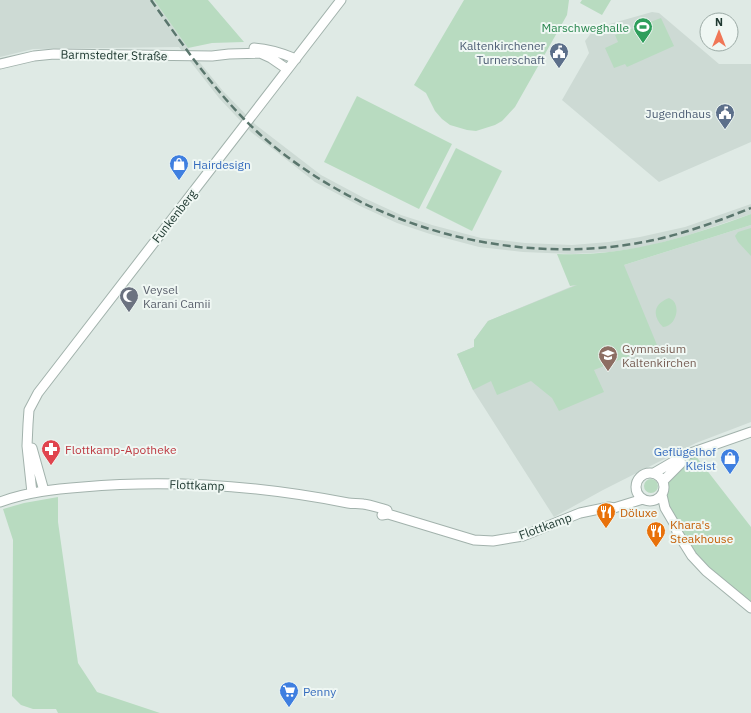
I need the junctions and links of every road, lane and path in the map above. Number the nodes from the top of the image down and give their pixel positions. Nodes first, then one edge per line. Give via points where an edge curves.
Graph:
1 (341, 0) edge
2 (230, 54) junction
3 (296, 59) junction
4 (0, 64) edge
5 (288, 69) junction
6 (751, 432) edge
7 (28, 440) junction
8 (685, 455) junction
9 (654, 473) junction
10 (663, 481) junction
11 (44, 491) junction
12 (636, 491) junction
13 (32, 493) junction
14 (658, 497) junction
15 (643, 499) junction
16 (0, 502) edge
17 (609, 507) junction
18 (751, 608) edge

1 - 3 street, Funkenberg
2 - 3 street, Barmstedter Straße via 254,48 267,49
2 - 4 street, Barmstedter Straße via 54,54
2 - 5 street, Barmstedter Straße via 260,53
3 - 5 street, Funkenberg
5 - 7 street, Funkenberg via 38,393 29,410
6 - 8 street
7 - 11 street, Funkenberg
7 - 13 street, Funkenberg
8 - 9 street
8 - 10 street via 682,462
9 - 10 street
9 - 12 street via 639,477
10 - 14 street via 664,488
11 - 13 street, Flottkamp
11 - 17 street, Flottkamp via 108,484 210,485 275,491 363,504 474,540 494,541 523,536 580,513
12 - 15 street
12 - 17 street, Flottkamp
13 - 16 street, Flottkamp
14 - 15 street, Flottkamp via 649,501
14 - 18 street via 692,556
15 - 17 street, Flottkamp via 614,508

